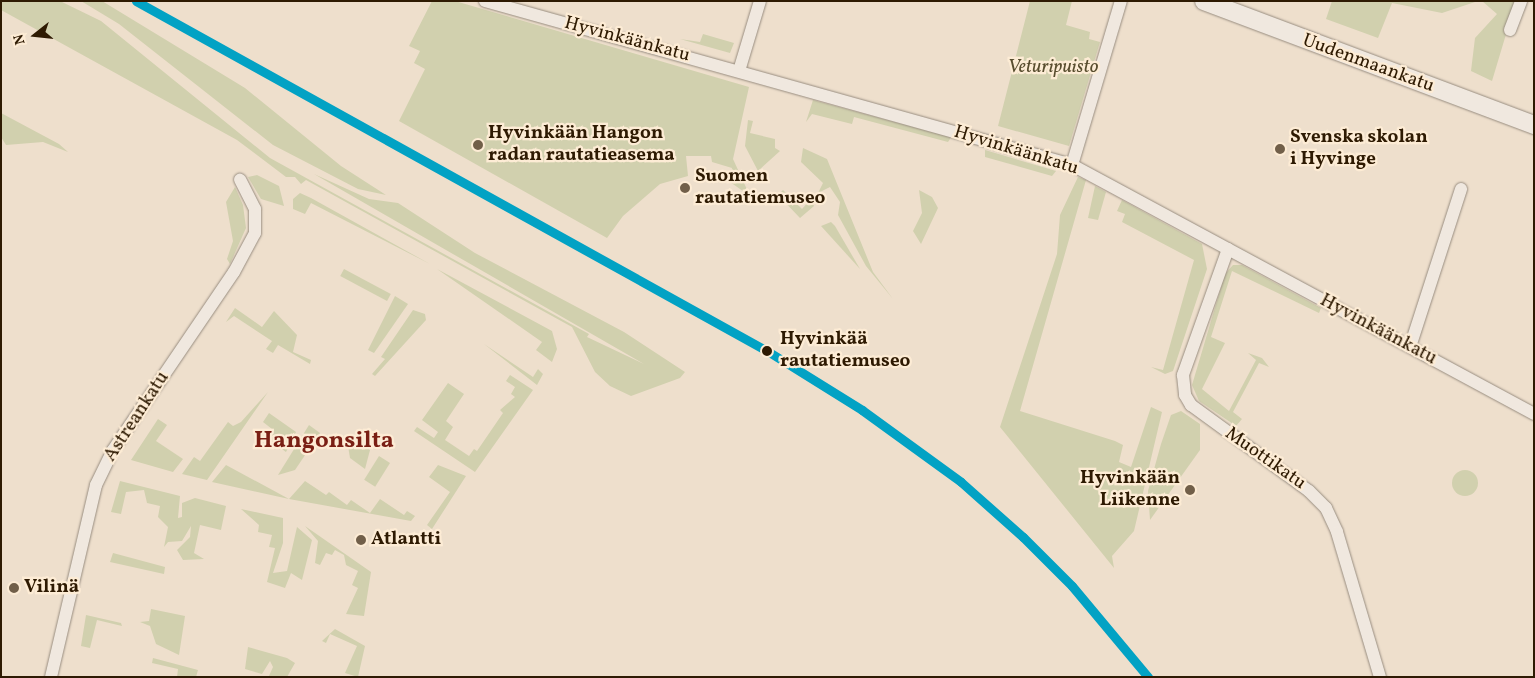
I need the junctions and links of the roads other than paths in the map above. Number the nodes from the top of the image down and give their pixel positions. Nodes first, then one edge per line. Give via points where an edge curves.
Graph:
1 (485, 1) edge
2 (760, 1) edge
3 (1121, 1) edge
4 (1204, 1) edge
5 (1521, 1) edge
6 (1510, 30) dead end
7 (739, 71) junction
8 (1534, 125) edge
9 (1072, 165) junction
10 (240, 180) dead end
11 (1461, 189) dead end
12 (1228, 250) junction
13 (1410, 347) junction
14 (1534, 414) edge
15 (51, 677) edge
16 (1380, 677) edge

1 - 7 street, Hyvinkäänkatu
2 - 7 street
3 - 9 street
4 - 8 main road, Uudenmaankatu
5 - 6 street
7 - 9 street, Hyvinkäänkatu
9 - 12 street, Hyvinkäänkatu
10 - 15 street, Astreankatu via 255,209 255,233 234,272 113,450 96,485
11 - 13 street
12 - 13 street, Hyvinkäänkatu
12 - 16 street, Muottikatu via 1183,375 1186,395 1199,411 1310,490 1326,508 1337,532
13 - 14 street, Hyvinkäänkatu

